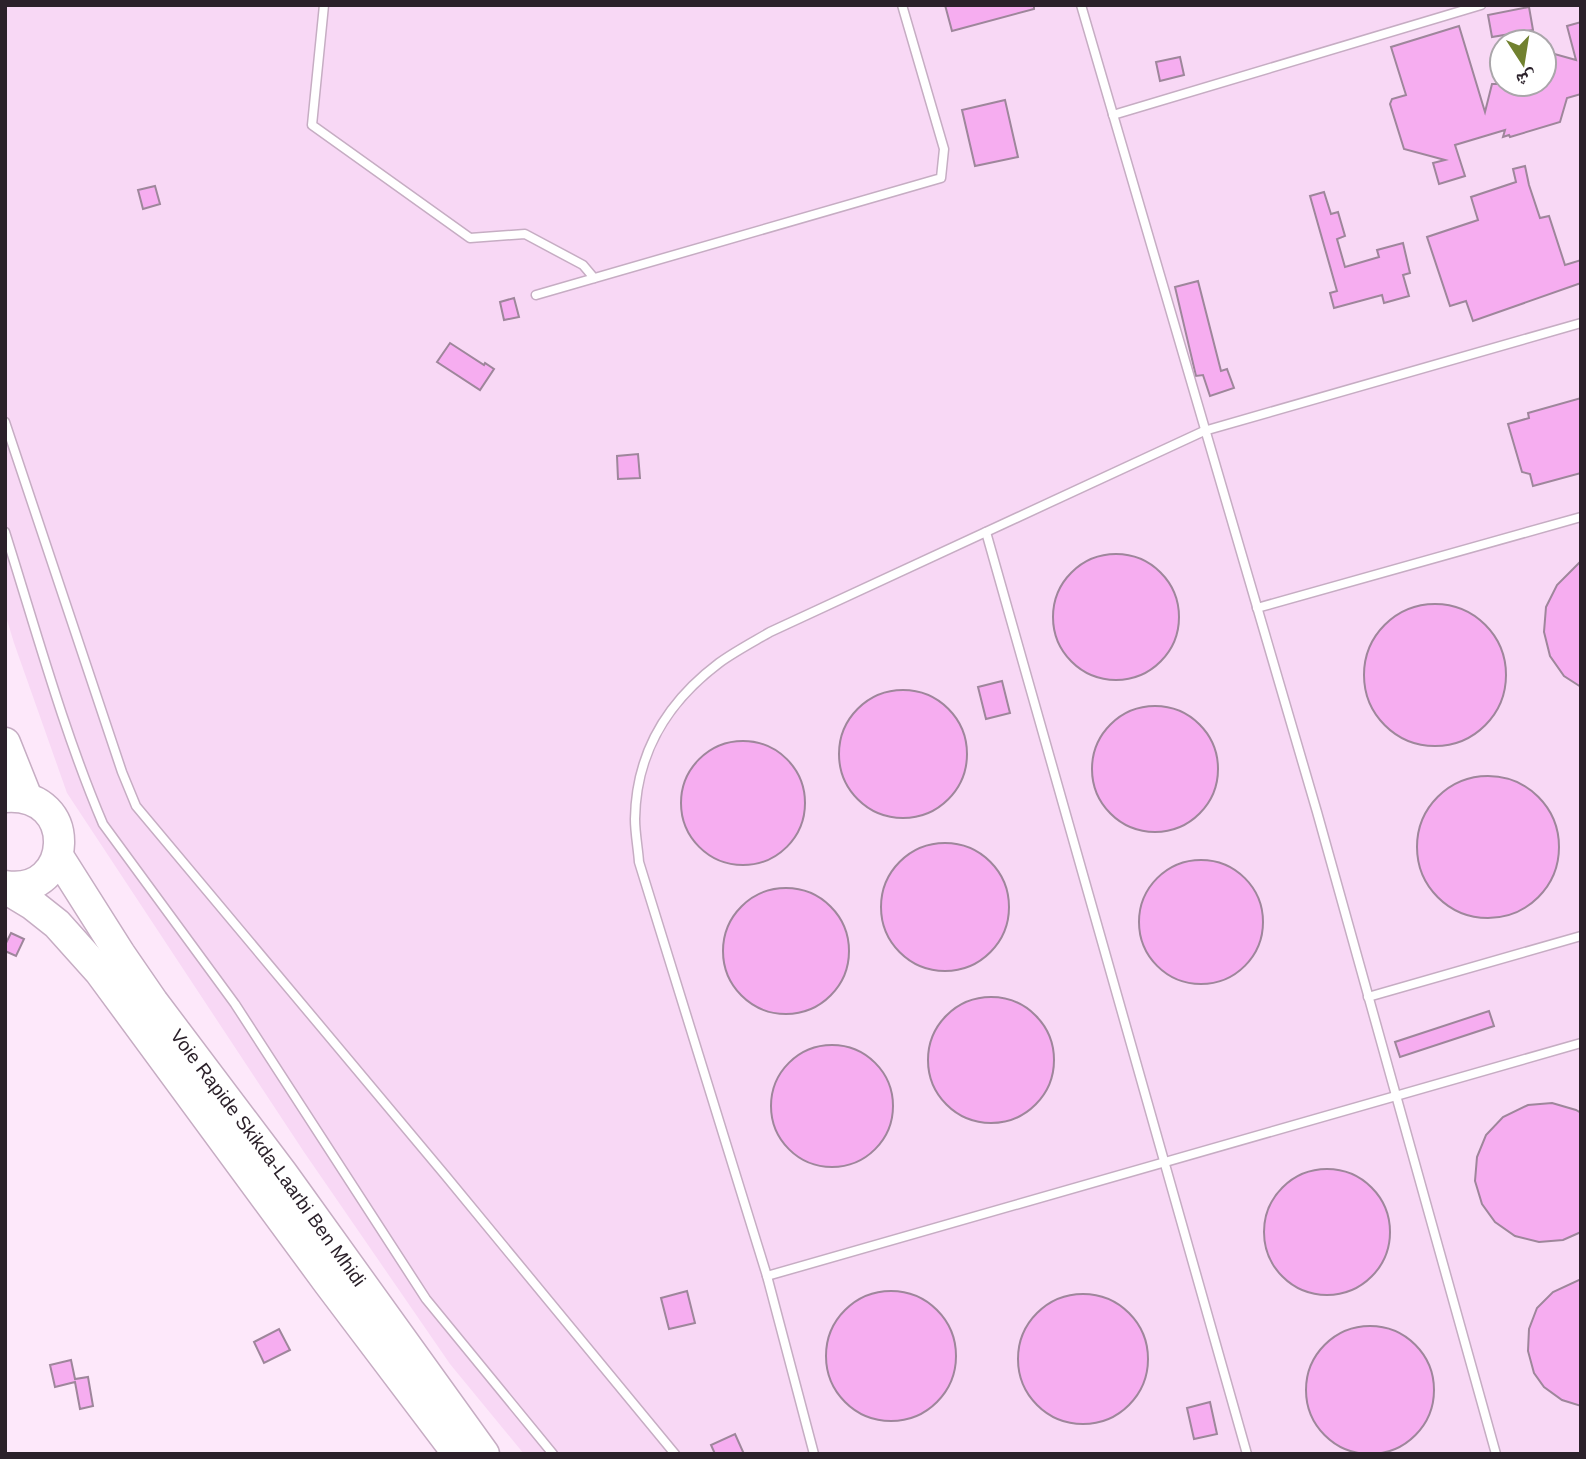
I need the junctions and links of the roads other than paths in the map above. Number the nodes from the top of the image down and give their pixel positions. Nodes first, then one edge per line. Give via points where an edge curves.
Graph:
1 (324, 5) edge
2 (902, 5) edge
3 (1081, 5) edge
4 (1481, 5) edge
5 (1113, 115) junction
6 (594, 278) junction
7 (536, 295) dead end
8 (1581, 323) edge
9 (5, 422) edge
10 (1204, 431) junction
11 (1581, 517) edge
12 (5, 532) edge
13 (986, 532) junction
14 (1257, 608) junction
15 (5, 743) edge
16 (16, 797) edge
17 (58, 856) junction
18 (5, 887) edge
19 (1581, 936) edge
20 (1368, 997) junction
21 (1581, 1043) edge
22 (1396, 1096) junction
23 (1164, 1162) junction
24 (767, 1276) junction
25 (458, 1454) edge
26 (484, 1454) edge
27 (553, 1454) edge
28 (675, 1454) edge
29 (814, 1454) edge
30 (1247, 1454) edge
31 (1496, 1454) edge

1 - 6 lane via 312,125 470,238 525,234 583,265
2 - 6 lane via 944,149 941,178
3 - 5 lane
4 - 5 lane
5 - 10 lane
6 - 7 lane
8 - 10 lane
9 - 28 lane via 136,806
10 - 13 lane
10 - 14 lane
11 - 14 lane
12 - 27 lane via 61,710 103,824 235,1004 426,1298
13 - 23 lane
13 - 24 lane via 770,632 720,662 687,690 658,728 640,772 635,819 639,862
14 - 20 lane
15 - 16 highway
16 - 17 highway via 45,808 60,835
17 - 18 highway via 39,880
17 - 26 highway, Voie Rapide Skikda-Laarbi Ben Mhidi via 153,1002
18 - 25 highway, Voie Rapide Skikda-Laarbi Ben Mhidi via 57,924 100,972
19 - 20 lane
20 - 22 lane
21 - 22 lane
22 - 23 lane
22 - 31 lane
23 - 24 lane
23 - 30 lane
24 - 29 lane

